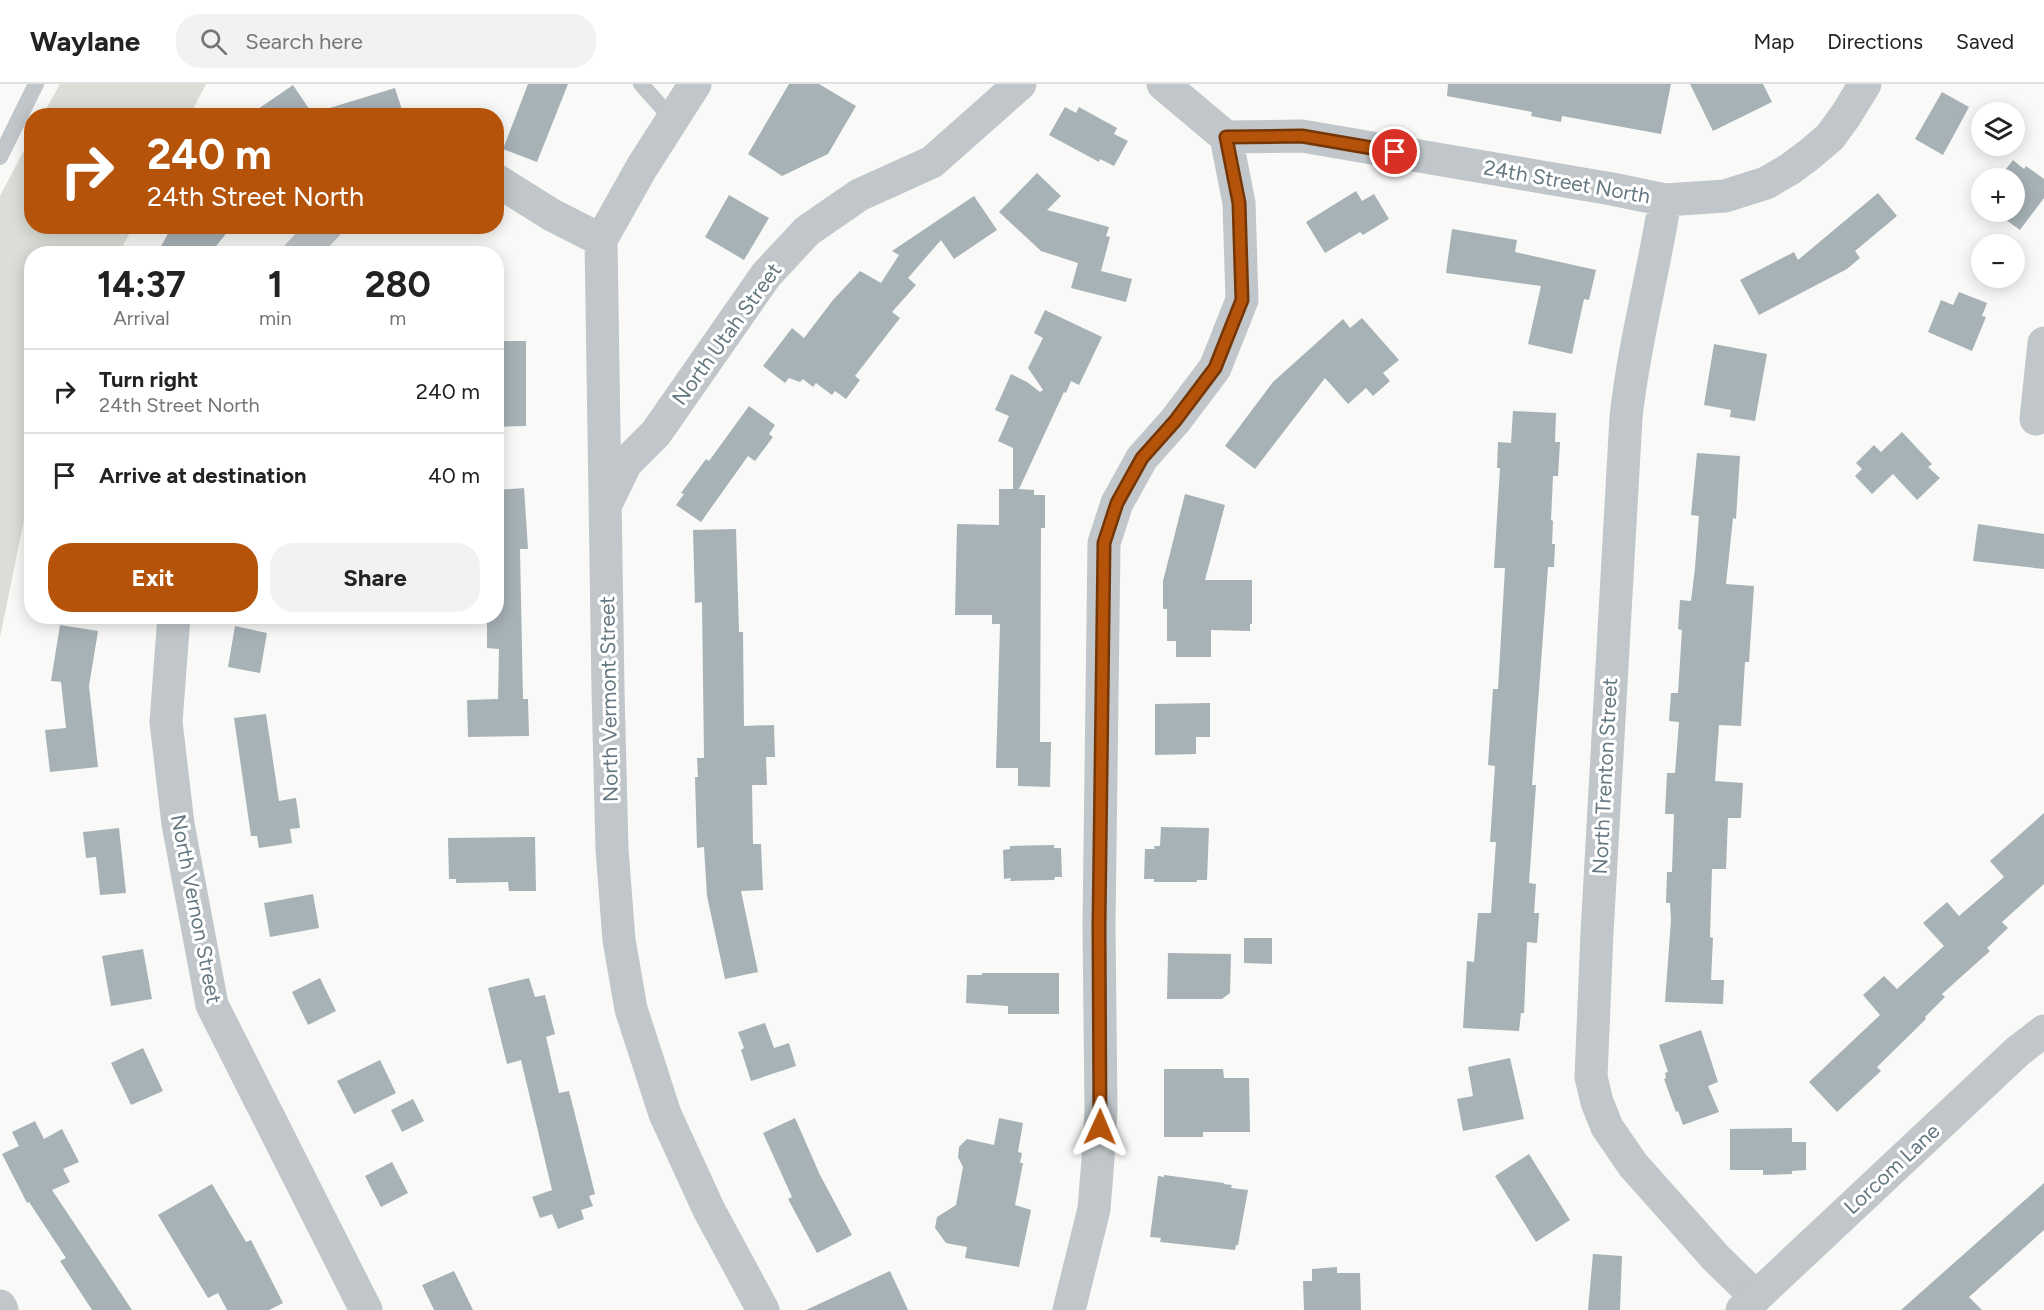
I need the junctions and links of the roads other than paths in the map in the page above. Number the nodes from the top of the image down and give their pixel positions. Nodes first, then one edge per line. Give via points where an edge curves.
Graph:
1 (36, 84) edge
2 (641, 84) edge
3 (696, 84) edge
4 (1020, 84) edge
5 (1163, 84) edge
6 (1865, 84) edge
7 (24, 108) edge
8 (24, 108) edge
9 (673, 120) junction
10 (1226, 137) junction
11 (0, 157) edge
12 (504, 185) edge
13 (1665, 200) junction
14 (319, 234) edge
15 (602, 240) junction
16 (307, 246) edge
17 (2044, 343) edge
18 (2036, 419) dead end
19 (605, 507) junction
20 (173, 624) edge
21 (2044, 1031) edge
22 (1749, 1304) edge
23 (0, 1306) edge
24 (2, 1310) edge
25 (366, 1310) edge
26 (763, 1310) edge
27 (1069, 1310) edge

1 - 7 lane
2 - 9 lane
3 - 9 street, North Vermont Street
4 - 19 street, North Utah Street via 932,162 859,195 807,231 766,275 656,433 626,463
5 - 10 street
6 - 13 street, 24th Street North via 1830,136 1766,183 1725,196
8 - 11 lane
9 - 15 street, North Vermont Street
10 - 13 street, 24th Street North via 1302,136
10 - 27 street via 1239,203 1242,300 1215,368 1142,458 1117,503 1104,543 1100,1121 1094,1209
12 - 15 street
13 - 22 street, North Trenton Street via 1630,377 1626,417 1591,1077 1607,1126 1634,1165 1716,1258
14 - 16 street
15 - 19 street, North Vermont Street
17 - 18 street
19 - 26 street, North Vermont Street via 612,849 619,940 631,1009 665,1114 709,1210
20 - 25 street, North Vernon Street via 166,722 178,824 212,1005
21 - 22 street, Lorcom Lane
23 - 24 street

